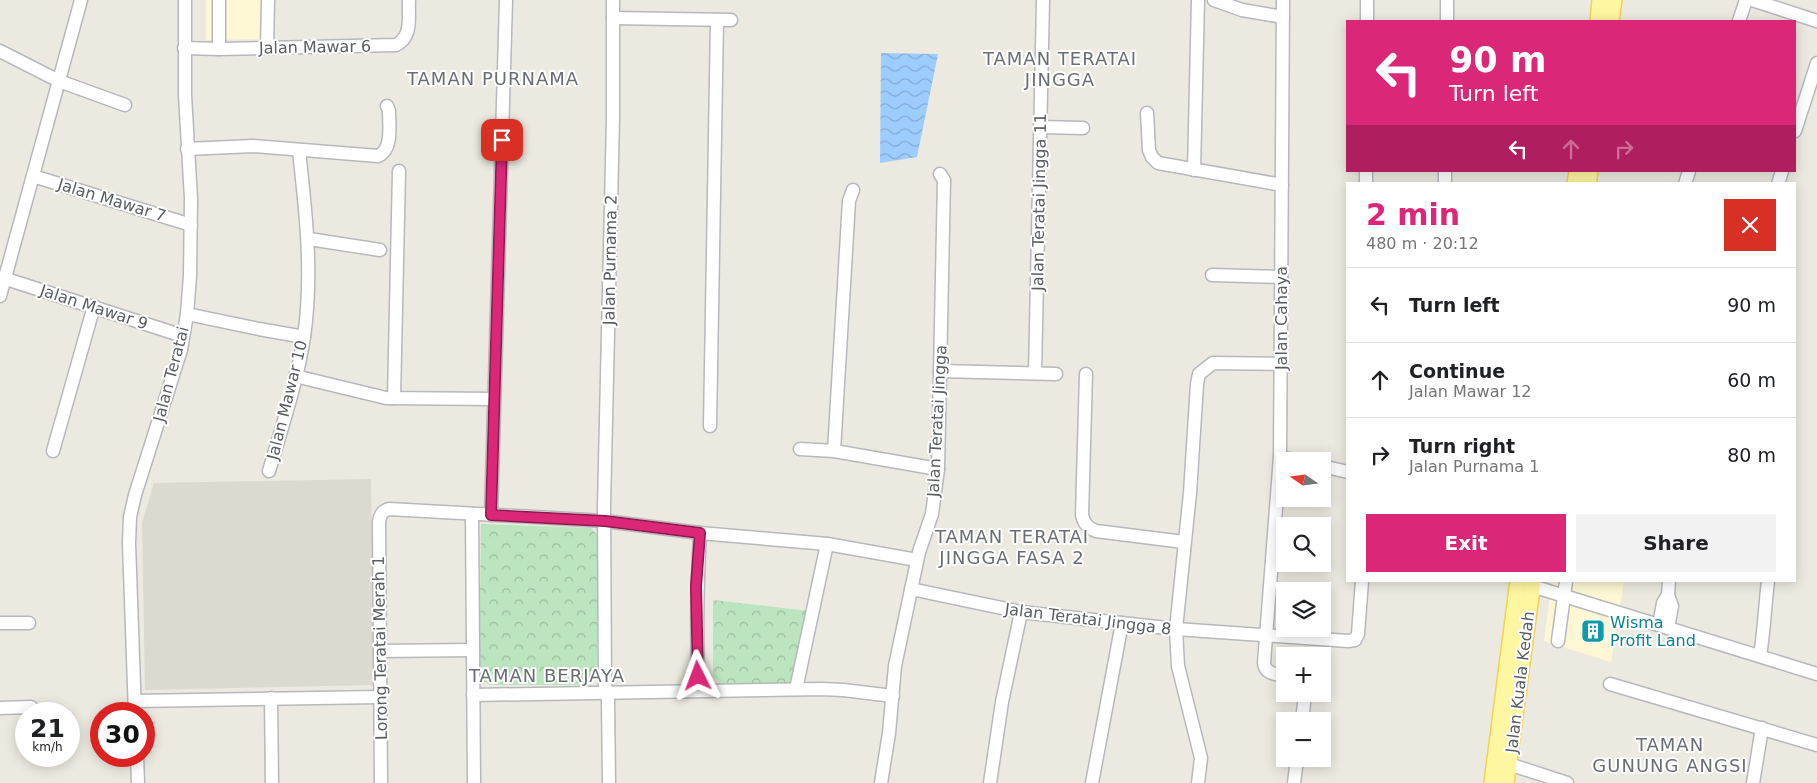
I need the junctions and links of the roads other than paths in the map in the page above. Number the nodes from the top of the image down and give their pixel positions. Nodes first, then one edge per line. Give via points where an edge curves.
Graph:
1 (81, 0) edge
2 (185, 0) edge
3 (220, 0) edge
4 (268, 0) edge
5 (408, 0) edge
6 (506, 0) edge
7 (613, 0) edge
8 (1042, 0) edge
9 (1198, 0) edge
10 (1214, 0) edge
11 (1283, 0) edge
12 (1367, 0) edge
13 (1447, 0) edge
14 (1600, 0) edge
15 (1614, 0) edge
16 (1746, 0) edge
17 (1752, 0) edge
18 (1283, 17) junction
19 (613, 18) junction
20 (717, 20) junction
21 (731, 20) dead end
22 (1367, 20) edge
23 (1447, 20) edge
24 (1598, 20) edge
25 (1611, 20) edge
26 (1739, 20) edge
27 (1817, 21) edge
28 (267, 47) junction
29 (184, 48) junction
30 (219, 49) junction
31 (0, 51) edge
32 (1817, 63) edge
33 (59, 81) junction
34 (125, 104) dead end
35 (387, 106) dead end
36 (1147, 113) dead end
37 (1040, 127) junction
38 (1083, 128) dead end
39 (1796, 128) edge
40 (187, 149) junction
41 (299, 151) junction
42 (1194, 170) junction
43 (400, 171) dead end
44 (940, 174) dead end
45 (33, 176) junction
46 (1282, 185) junction
47 (853, 190) dead end
48 (191, 224) junction
49 (309, 239) junction
50 (380, 250) dead end
51 (1212, 275) dead end
52 (1281, 277) junction
53 (2, 278) edge
54 (0, 296) edge
55 (94, 306) junction
56 (187, 314) junction
57 (183, 336) junction
58 (304, 337) junction
59 (1281, 364) junction
60 (940, 370) junction
61 (1035, 373) junction
62 (1056, 374) dead end
63 (1086, 374) dead end
64 (296, 376) junction
65 (394, 398) junction
66 (494, 399) junction
67 (710, 426) dead end
68 (800, 449) dead end
69 (53, 451) dead end
70 (834, 451) junction
71 (1280, 452) edge
72 (1331, 468) edge
73 (938, 469) junction
74 (269, 471) dead end
75 (1346, 472) edge
76 (1276, 508) edge
77 (472, 514) junction
78 (491, 515) junction
79 (605, 521) junction
80 (700, 533) junction
81 (1184, 542) junction
82 (827, 544) junction
83 (918, 560) junction
84 (1362, 582) edge
85 (1566, 582) edge
86 (1669, 582) edge
87 (1768, 582) edge
88 (1528, 583) edge
89 (911, 589) junction
90 (1564, 595) junction
91 (1021, 612) junction
92 (0, 623) edge
93 (29, 623) dead end
94 (1122, 623) junction
95 (1664, 626) junction
96 (1176, 629) junction
97 (1266, 635) junction
98 (1558, 641) dead end
99 (473, 650) junction
100 (380, 651) junction
101 (1756, 655) junction
102 (1276, 674) edge
103 (1817, 674) edge
104 (1610, 684) dead end
105 (796, 689) junction
106 (699, 691) junction
107 (606, 692) junction
108 (474, 695) junction
109 (380, 696) junction
110 (893, 696) junction
111 (271, 698) junction
112 (135, 702) edge
113 (155, 706) edge
114 (0, 708) edge
115 (15, 708) edge
116 (1762, 728) junction
117 (1505, 737) junction
118 (1817, 744) edge
119 (1509, 764) junction
120 (137, 767) edge
121 (1296, 767) edge
122 (1541, 779) edge
123 (138, 783) edge
124 (272, 783) edge
125 (381, 783) edge
126 (474, 783) edge
127 (609, 783) edge
128 (881, 783) edge
129 (990, 783) edge
130 (1092, 783) edge
131 (1198, 783) edge
132 (1294, 783) edge
133 (1492, 783) edge
134 (1506, 783) edge
135 (1566, 783) edge
136 (1754, 783) edge

1 - 33 street
2 - 29 street, Jalan Teratai
3 - 30 street
4 - 28 street
5 - 28 street, Jalan Mawar 6 via 407,36 396,45
6 - 66 street
7 - 19 street, Jalan Purnama 2
8 - 37 street, Jalan Teratai Jingga 11
9 - 42 street
10 - 18 street via 1242,10
11 - 18 street, Jalan Cahaya
12 - 22 street
13 - 23 street
14 - 24 main road
15 - 25 main road
16 - 26 street
17 - 27 street
18 - 46 street, Jalan Cahaya
19 - 20 street
19 - 79 street, Jalan Purnama 2
20 - 21 street
20 - 67 street
28 - 30 street, Jalan Mawar 6
29 - 30 street, Jalan Mawar 6
29 - 40 street, Jalan Teratai
31 - 33 street
32 - 39 street
33 - 34 street
33 - 45 street
35 - 41 street via 388,145 382,154
36 - 42 street via 1152,157 1158,163
37 - 38 street
37 - 61 street, Jalan Teratai Jingga 11
40 - 41 street via 252,146
40 - 48 street, Jalan Teratai
41 - 49 street, Jalan Mawar 10
42 - 46 street
43 - 65 street
44 - 60 street, Jalan Teratai Jingga via 944,180
45 - 48 street, Jalan Mawar 7
45 - 53 street
46 - 52 street, Jalan Cahaya
47 - 70 street via 849,201
48 - 56 street, Jalan Teratai
49 - 50 street
49 - 58 street, Jalan Mawar 10
51 - 52 street
52 - 59 street, Jalan Cahaya
53 - 54 street
53 - 55 street, Jalan Mawar 9
55 - 57 street, Jalan Mawar 9
55 - 69 street
56 - 57 street, Jalan Teratai
56 - 58 street
57 - 112 street, Jalan Teratai via 130,517
58 - 64 street, Jalan Mawar 10
59 - 71 street, Jalan Cahaya
59 - 81 street via 1213,363 1199,374
60 - 61 street
60 - 73 street, Jalan Teratai Jingga
61 - 62 street
63 - 81 street via 1083,521 1091,529
64 - 65 street
64 - 74 street, Jalan Mawar 10
65 - 66 street
66 - 78 street
68 - 70 street
70 - 73 street
72 - 75 street
73 - 83 street, Jalan Teratai Jingga via 932,514
76 - 97 street, Jalan Cahaya
77 - 78 street
77 - 99 street
77 - 100 street, Lorong Teratai Merah 1 via 389,509 381,513 378,522
78 - 79 street
79 - 80 street
79 - 107 street, Jalan Purnama 2
80 - 82 street
80 - 106 street via 696,586
81 - 96 street
82 - 83 street
82 - 105 street
83 - 89 street, Jalan Teratai Jingga
84 - 97 street, Jalan Teratai Jingga 8 via 1355,640
85 - 90 street
86 - 95 street via 1672,606
87 - 101 street via 1764,631
88 - 90 street
88 - 117 main road, Jalan Kuala Kedah
89 - 91 street, Jalan Teratai Jingga 8
89 - 110 street, Jalan Teratai Jingga via 895,666
90 - 95 street
90 - 98 street
91 - 94 street, Jalan Teratai Jingga 8
91 - 129 street via 1002,702
92 - 93 street
94 - 96 street, Jalan Teratai Jingga 8
94 - 130 street
95 - 101 street
96 - 97 street, Jalan Teratai Jingga 8
96 - 131 street via 1178,666 1201,758
97 - 102 street, Jalan Cahaya via 1264,667
99 - 100 street
99 - 108 street
100 - 109 street, Lorong Teratai Merah 1
101 - 103 street
104 - 116 street
105 - 106 street
105 - 110 street
106 - 107 street
107 - 108 street
107 - 127 street, Jalan Purnama 2
108 - 126 street
109 - 111 street
109 - 125 street, Lorong Teratai Merah 1
110 - 128 street, Jalan Teratai Jingga
111 - 113 street
111 - 124 street
114 - 115 street
116 - 118 street
116 - 136 street
117 - 119 main road, Jalan Kuala Kedah
117 - 133 main road, Jalan Kuala Kedah
119 - 122 street
119 - 134 main road, Jalan Kuala Kedah
120 - 123 street
121 - 132 street
122 - 135 street

